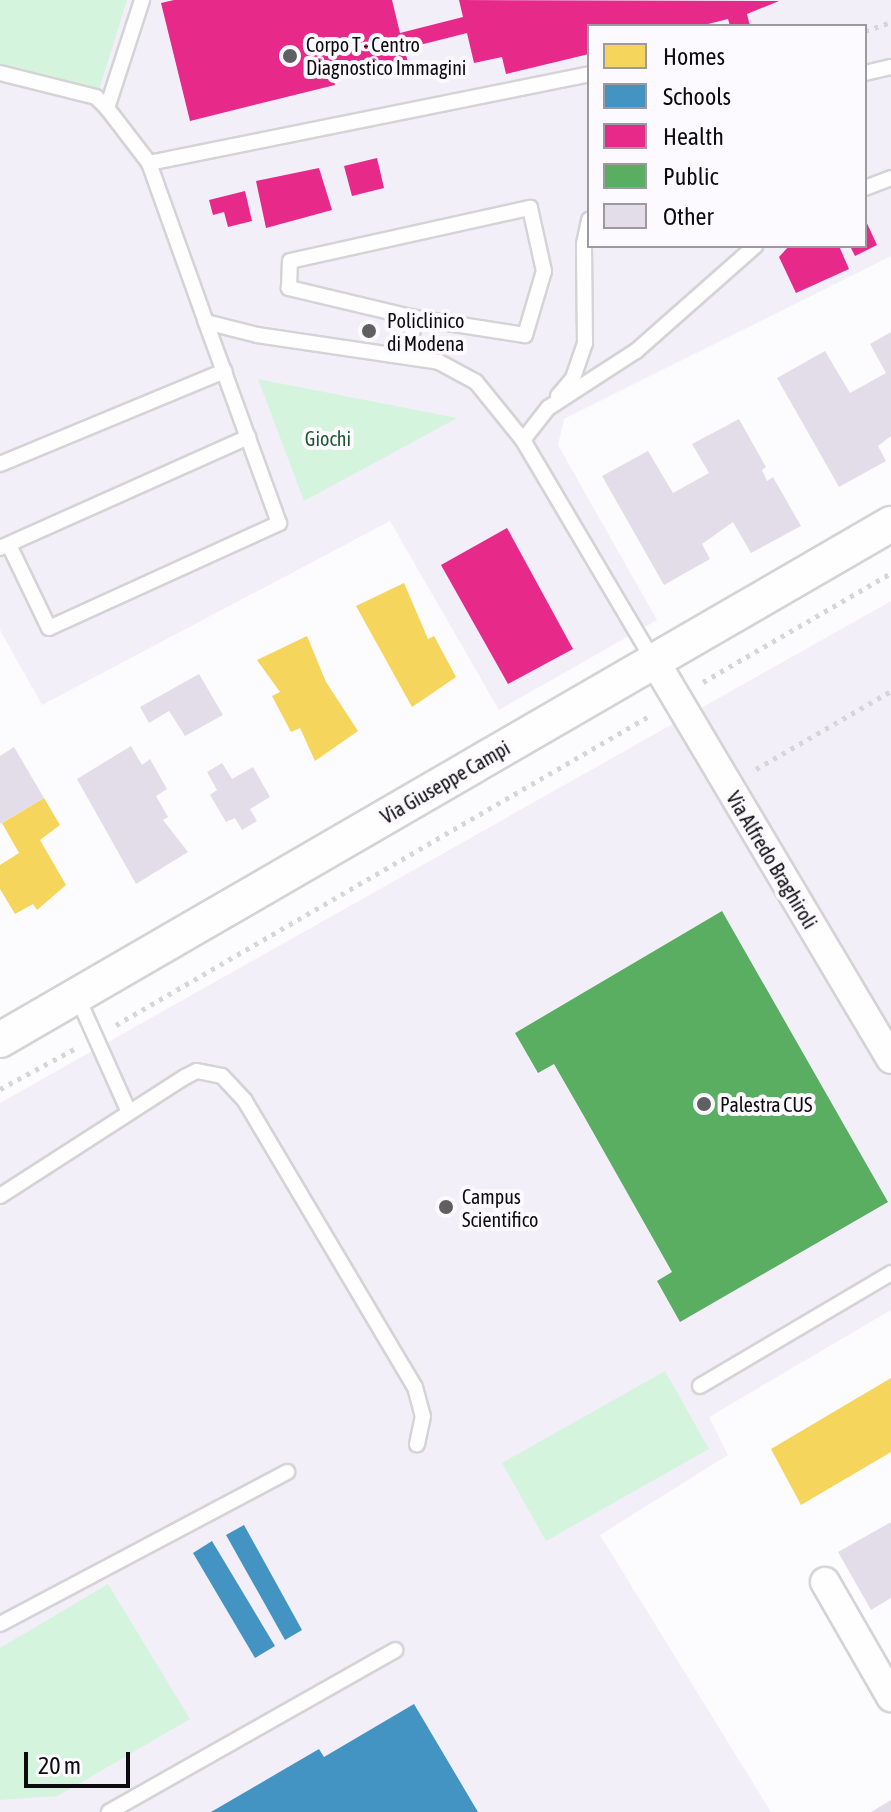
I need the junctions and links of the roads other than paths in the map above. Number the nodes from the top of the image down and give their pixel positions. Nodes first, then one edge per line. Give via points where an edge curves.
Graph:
1 (142, 0) edge
2 (891, 67) edge
3 (0, 73) edge
4 (867, 73) edge
5 (587, 74) edge
6 (107, 108) junction
7 (149, 163) junction
8 (891, 178) edge
9 (867, 187) edge
10 (587, 230) edge
11 (753, 248) edge
12 (415, 318) junction
13 (206, 322) junction
14 (408, 357) junction
15 (224, 371) junction
16 (548, 408) junction
17 (248, 437) junction
18 (523, 440) junction
19 (0, 464) edge
20 (891, 524) edge
21 (4, 547) edge
22 (654, 660) junction
23 (77, 996) junction
24 (883, 1025) edge
25 (2, 1033) edge
26 (891, 1059) edge
27 (129, 1112) junction
28 (0, 1196) edge
29 (891, 1273) edge
30 (700, 1386) dead end
31 (417, 1444) dead end
32 (287, 1472) dead end
33 (825, 1582) dead end
34 (0, 1624) edge
35 (395, 1650) dead end
36 (891, 1697) edge
37 (109, 1812) edge

1 - 6 lane
2 - 4 lane
3 - 6 lane via 96,97
5 - 7 lane
6 - 7 lane
7 - 13 lane
8 - 9 lane
10 - 16 lane via 585,343 573,378
11 - 16 lane via 636,351
12 - 12 lane via 525,335 544,271 530,208 290,261 289,288
12 - 14 lane
13 - 14 lane via 257,335
13 - 15 lane
14 - 18 lane via 439,362 476,382
15 - 17 lane
15 - 19 lane
16 - 18 lane
17 - 21 lane
17 - 21 lane via 279,523 49,628
18 - 22 lane
20 - 22 street, Via Giuseppe Campi
22 - 23 street, Via Giuseppe Campi
22 - 24 street, Via Alfredo Braghiroli via 728,786
23 - 25 street, Via Giuseppe Campi
23 - 27 lane
24 - 26 street, Via Alfredo Braghiroli
27 - 28 lane
27 - 31 lane via 197,1071 222,1076 235,1087 415,1387 423,1416
29 - 30 lane
32 - 34 lane
33 - 36 street
35 - 37 lane

